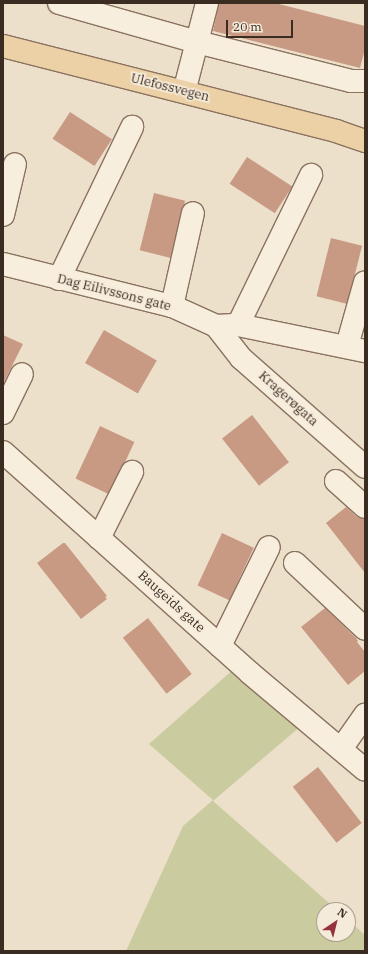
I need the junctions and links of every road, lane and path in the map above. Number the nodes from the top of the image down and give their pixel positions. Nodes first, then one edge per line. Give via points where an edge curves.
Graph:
1 (59, 3) edge
2 (207, 3) edge
3 (197, 42) junction
4 (3, 46) edge
5 (365, 81) edge
6 (184, 92) junction
7 (132, 127) dead end
8 (336, 131) junction
9 (365, 136) edge
10 (365, 141) edge
11 (15, 164) dead end
12 (311, 175) dead end
13 (193, 213) dead end
14 (3, 215) edge
15 (3, 264) edge
16 (59, 279) junction
17 (365, 282) edge
18 (172, 306) junction
19 (238, 325) junction
20 (216, 326) junction
21 (356, 348) edge
22 (22, 374) dead end
23 (3, 413) edge
24 (3, 452) edge
25 (365, 467) edge
26 (132, 472) dead end
27 (336, 481) dead end
28 (365, 508) edge
29 (100, 538) junction
30 (268, 547) dead end
31 (296, 563) dead end
32 (365, 629) edge
33 (220, 646) junction
34 (365, 715) edge
35 (341, 749) junction
36 (365, 770) edge

1 - 3 street
2 - 3 street
3 - 5 street via 351,80
3 - 6 street
4 - 6 main road, Ulefossvegen
6 - 8 main road, Ulefossvegen
7 - 16 street
8 - 9 main road, Ulefossvegen
8 - 10 main road, Ulefossvegen
11 - 14 street
12 - 19 street
13 - 18 street
15 - 16 street, Dag Eilivssons gate
16 - 18 street, Dag Eilivssons gate
17 - 21 street
18 - 20 street, Dag Eilivssons gate
19 - 20 street, Dag Eilivssons gate
19 - 21 street, Dag Eilivssons gate
20 - 25 street, Kragerøgata via 242,358
22 - 23 street
24 - 29 street, Baugeids gate
26 - 29 street
27 - 28 street
29 - 33 street, Baugeids gate
30 - 33 street
31 - 32 street
33 - 35 street, Baugeids gate
34 - 35 street
35 - 36 street, Baugeids gate

